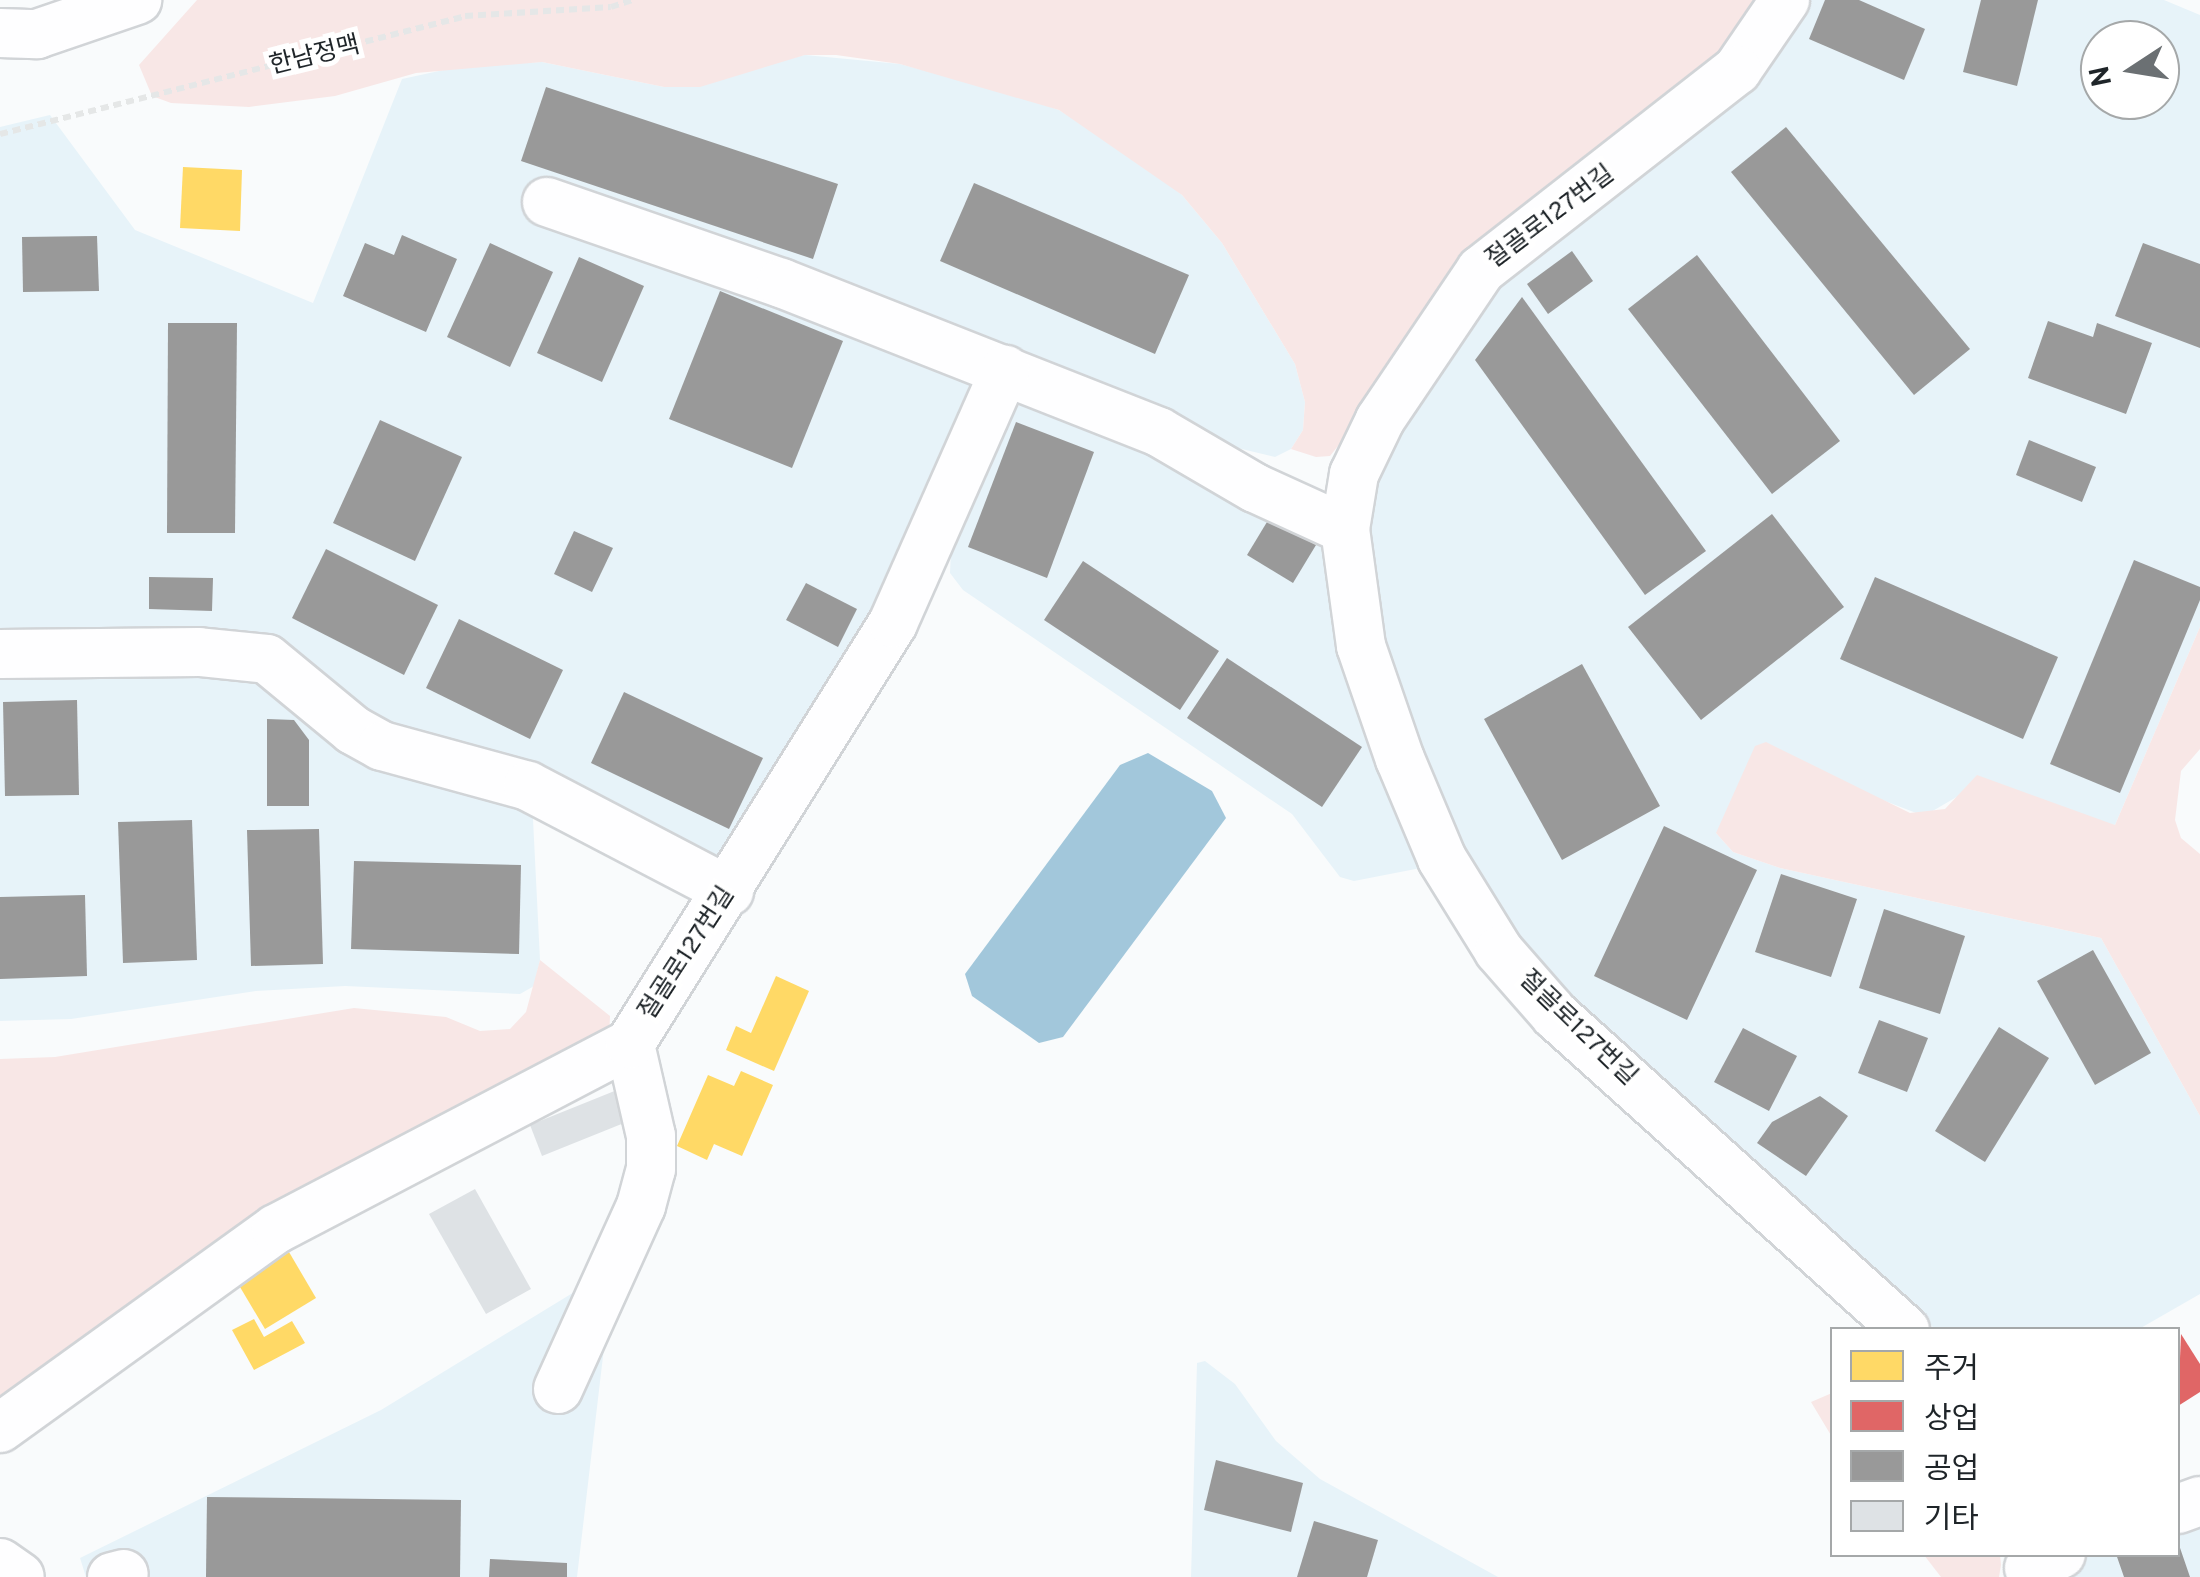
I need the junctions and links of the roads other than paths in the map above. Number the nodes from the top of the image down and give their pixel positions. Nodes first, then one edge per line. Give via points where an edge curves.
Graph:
1 (138, 0) edge
2 (1785, 0) edge
3 (0, 32) edge
4 (547, 202) dead end
5 (1005, 370) junction
6 (1345, 529) junction
7 (0, 654) edge
8 (729, 891) junction
9 (630, 1044) junction
10 (1901, 1327) edge
11 (558, 1388) dead end
12 (0, 1428) edge
13 (0, 1563) edge
14 (20, 1577) edge

1 - 3 lane via 36,34
2 - 6 lane, 절골로127번길 via 1737,70 1482,270 1380,420 1354,474
4 - 5 lane
5 - 6 lane via 1159,432 1255,488
5 - 8 lane, 절골로127번길 via 908,596
6 - 10 lane, 절골로127번길 via 1361,646 1400,759 1442,859 1499,950 1555,1015
7 - 8 lane via 200,652 267,659 382,746 528,786
8 - 9 lane, 절골로127번길
9 - 11 lane via 651,1136 651,1169 642,1206
9 - 12 lane, 절골로127번길 via 276,1229
13 - 14 lane

